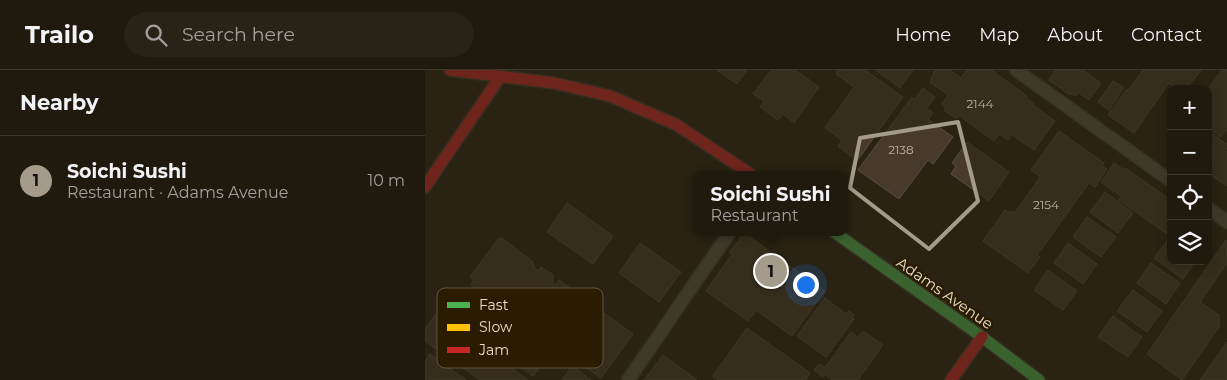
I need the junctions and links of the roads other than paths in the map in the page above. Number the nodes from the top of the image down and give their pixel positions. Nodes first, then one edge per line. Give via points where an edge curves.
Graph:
1 (450, 70) edge
2 (1016, 70) edge
3 (501, 77) junction
4 (746, 171) edge
5 (1167, 178) edge
6 (425, 187) edge
7 (1212, 211) edge
8 (1227, 222) edge
9 (727, 236) edge
10 (840, 236) edge
11 (982, 337) junction
12 (628, 380) edge
13 (951, 380) edge
14 (1039, 380) edge

1 - 3 main road
2 - 5 lane
3 - 4 main road via 554,83 610,96 677,124
3 - 6 main road
7 - 8 lane
9 - 12 lane
10 - 11 main road, Adams Avenue
11 - 13 main road
11 - 14 main road, Adams Avenue

